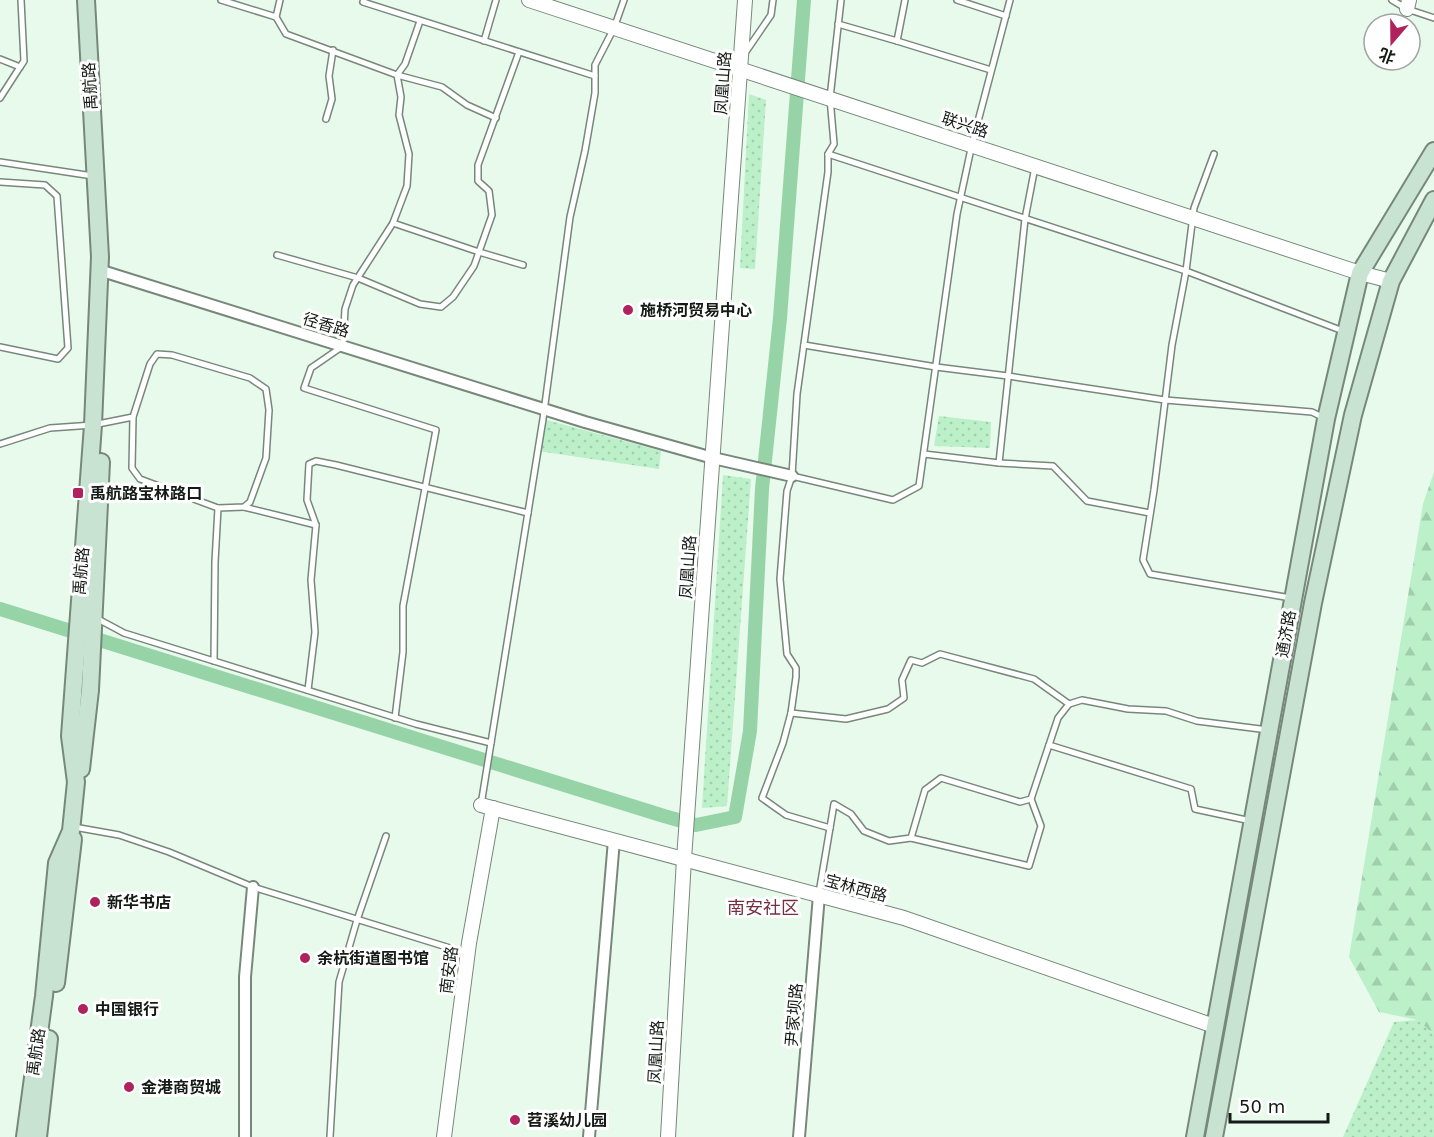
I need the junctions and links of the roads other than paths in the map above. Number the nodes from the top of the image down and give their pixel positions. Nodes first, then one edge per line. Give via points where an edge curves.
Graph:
1 (21, 0) edge
2 (86, 0) edge
3 (95, 0) edge
4 (221, 0) edge
5 (280, 0) edge
6 (363, 0) edge
7 (496, 0) edge
8 (529, 0) edge
9 (624, 0) edge
10 (745, 0) edge
11 (772, 0) edge
12 (841, 0) edge
13 (905, 0) edge
14 (957, 0) edge
15 (1010, 0) edge
16 (1392, 0) edge
17 (1408, 5) edge
18 (1006, 16) junction
19 (276, 17) junction
20 (1434, 18) edge
21 (420, 21) junction
22 (838, 24) junction
23 (614, 28) junction
24 (484, 40) junction
25 (897, 41) junction
26 (333, 50) junction
27 (519, 52) junction
28 (0, 59) edge
29 (741, 63) junction
30 (20, 67) junction
31 (992, 70) junction
32 (397, 75) junction
33 (595, 76) junction
34 (827, 97) junction
35 (0, 98) edge
36 (496, 118) junction
37 (326, 119) dead end
38 (972, 144) junction
39 (1434, 151) edge
40 (828, 154) junction
41 (1214, 154) dead end
42 (0, 162) edge
43 (1035, 165) junction
44 (94, 177) junction
45 (0, 182) edge
46 (960, 198) junction
47 (1434, 200) edge
48 (1194, 217) junction
49 (1025, 219) junction
50 (393, 223) junction
51 (479, 252) junction
52 (277, 255) dead end
53 (523, 265) dead end
54 (104, 271) junction
55 (1186, 271) junction
56 (1360, 273) junction
57 (358, 278) junction
58 (1391, 281) junction
59 (1346, 332) junction
60 (804, 345) junction
61 (343, 346) junction
62 (0, 347) edge
63 (936, 367) junction
64 (1008, 376) junction
65 (1165, 400) junction
66 (545, 410) junction
67 (133, 417) junction
68 (1326, 419) junction
69 (98, 424) junction
70 (0, 444) edge
71 (924, 454) junction
72 (713, 458) junction
73 (999, 463) junction
74 (792, 476) junction
75 (425, 487) junction
76 (244, 507) junction
77 (218, 508) junction
78 (528, 513) junction
79 (1150, 513) junction
80 (316, 525) junction
81 (1293, 598) junction
82 (86, 617) junction
83 (214, 661) junction
84 (84, 665) junction
85 (308, 690) junction
86 (1069, 704) junction
87 (791, 713) junction
88 (395, 718) junction
89 (1269, 730) junction
90 (491, 743) junction
91 (1049, 745) junction
92 (1031, 799) junction
93 (487, 807) junction
94 (1251, 821) junction
95 (74, 827) junction
96 (830, 828) junction
97 (386, 836) dead end
98 (911, 838) junction
99 (614, 840) junction
100 (684, 859) junction
101 (253, 887) junction
102 (819, 895) junction
103 (357, 920) junction
104 (468, 953) junction
105 (1214, 1026) junction
106 (25, 1137) edge
107 (38, 1137) edge
108 (245, 1137) edge
109 (330, 1137) edge
110 (444, 1137) edge
111 (589, 1137) edge
112 (668, 1137) edge
113 (799, 1137) edge
114 (1195, 1137) edge
115 (1214, 1137) edge

1 - 30 lane via 24,61
2 - 44 main road, 禹航路
3 - 54 main road, 禹航路
4 - 19 lane
5 - 19 lane
6 - 21 lane
7 - 24 lane
8 - 23 street, 联兴路
9 - 23 lane
10 - 29 street, 凤凰山路
11 - 29 lane via 771,15
12 - 22 lane
13 - 25 lane
14 - 18 lane
15 - 18 lane
16 - 17 lane
17 - 20 lane
18 - 31 lane
19 - 26 lane via 286,34
21 - 24 lane
21 - 32 lane via 405,64
22 - 25 lane
22 - 34 lane
23 - 29 street, 联兴路
23 - 33 lane via 595,65
24 - 27 lane
25 - 31 lane
26 - 32 lane
26 - 37 lane via 329,76 332,99
27 - 33 lane
27 - 36 lane
28 - 30 lane
29 - 34 street, 联兴路 via 770,78
29 - 72 street, 凤凰山路
30 - 35 lane
31 - 38 lane
32 - 36 lane via 442,87 467,105
32 - 50 lane via 402,97 399,115 409,154 406,186
33 - 66 lane via 585,151 570,216
34 - 38 street, 联兴路
34 - 40 lane via 834,144
36 - 51 lane via 478,165 478,181 489,191 492,215
38 - 43 street, 联兴路
38 - 46 lane
39 - 56 main road, 通济路
40 - 46 lane
40 - 60 lane
41 - 48 lane
42 - 44 lane
43 - 48 street, 联兴路
43 - 49 lane
44 - 54 main road, 禹航路
45 - 62 lane via 45,185 57,196 68,348 58,359
46 - 49 lane
46 - 63 lane
47 - 58 main road, 通济路
48 - 55 lane
48 - 56 street, 联兴路
49 - 55 lane
49 - 64 lane
50 - 51 lane
50 - 57 lane
51 - 53 lane
51 - 57 lane via 453,297 441,307 420,304
52 - 57 lane
54 - 61 street, 径香路
54 - 69 main road, 禹航路
55 - 59 lane
55 - 65 lane
56 - 58 street, 联兴路
56 - 59 main road, 通济路
57 - 61 lane via 345,309
58 - 115 main road, 通济路 via 1353,415 1313,603
59 - 68 main road, 通济路
60 - 63 lane
60 - 74 lane
61 - 66 street, 径香路
61 - 75 lane via 311,368 304,388 436,430
63 - 64 lane
63 - 71 lane
64 - 65 lane
64 - 73 lane
65 - 68 lane via 1312,412
65 - 79 lane
66 - 72 street, 径香路
66 - 78 lane
67 - 69 lane
67 - 76 lane via 157,354 250,378 266,389 266,458 250,502
67 - 77 lane via 132,468 140,480
68 - 81 main road, 通济路
69 - 70 lane via 50,428
69 - 82 main road, 禹航路
71 - 73 lane
71 - 74 lane via 919,486 893,500
72 - 74 street, 径香路
72 - 100 street, 凤凰山路
73 - 79 lane via 1053,466 1087,501
74 - 87 lane via 787,491 780,579 786,654 796,668
75 - 78 lane
75 - 80 lane via 316,461 309,464 308,500
75 - 88 lane via 403,606 404,651
76 - 77 lane
76 - 80 lane
77 - 83 lane
78 - 90 lane
79 - 81 lane via 1143,560 1150,574
80 - 85 lane via 311,580 315,632
81 - 89 main road, 通济路
82 - 83 lane
82 - 84 main road, 禹航路
83 - 85 lane
84 - 95 main road, 禹航路
84 - 106 main road, 禹航路 via 70,736 76,782 71,831 57,863
85 - 88 lane
86 - 87 lane via 1034,679 939,654 922,663 911,660 902,680 904,698 888,709 846,719
86 - 89 lane via 1082,700
86 - 91 lane via 1058,718
87 - 96 lane via 762,798 786,815
88 - 90 lane
89 - 94 main road, 通济路
90 - 93 lane
91 - 92 lane
91 - 94 lane via 1191,789 1195,808
92 - 98 lane via 1020,802 941,778 925,790
92 - 98 lane via 1041,826 1029,866
93 - 99 street, 宝林西路
93 - 104 street, 南安路
94 - 105 main road, 通济路
95 - 101 lane via 119,835
95 - 107 main road, 禹航路
96 - 98 lane via 834,804 851,814 864,831 889,841
96 - 102 lane
97 - 103 lane
99 - 100 street, 宝林西路
99 - 111 street
100 - 102 street, 宝林西路
100 - 112 street, 凤凰山路
101 - 103 lane
101 - 108 street via 245,978
102 - 105 street, 宝林西路 via 904,918
102 - 113 street, 尹家坝路
103 - 104 lane
103 - 109 lane via 339,982
104 - 110 street, 南安路
105 - 114 main road, 通济路

